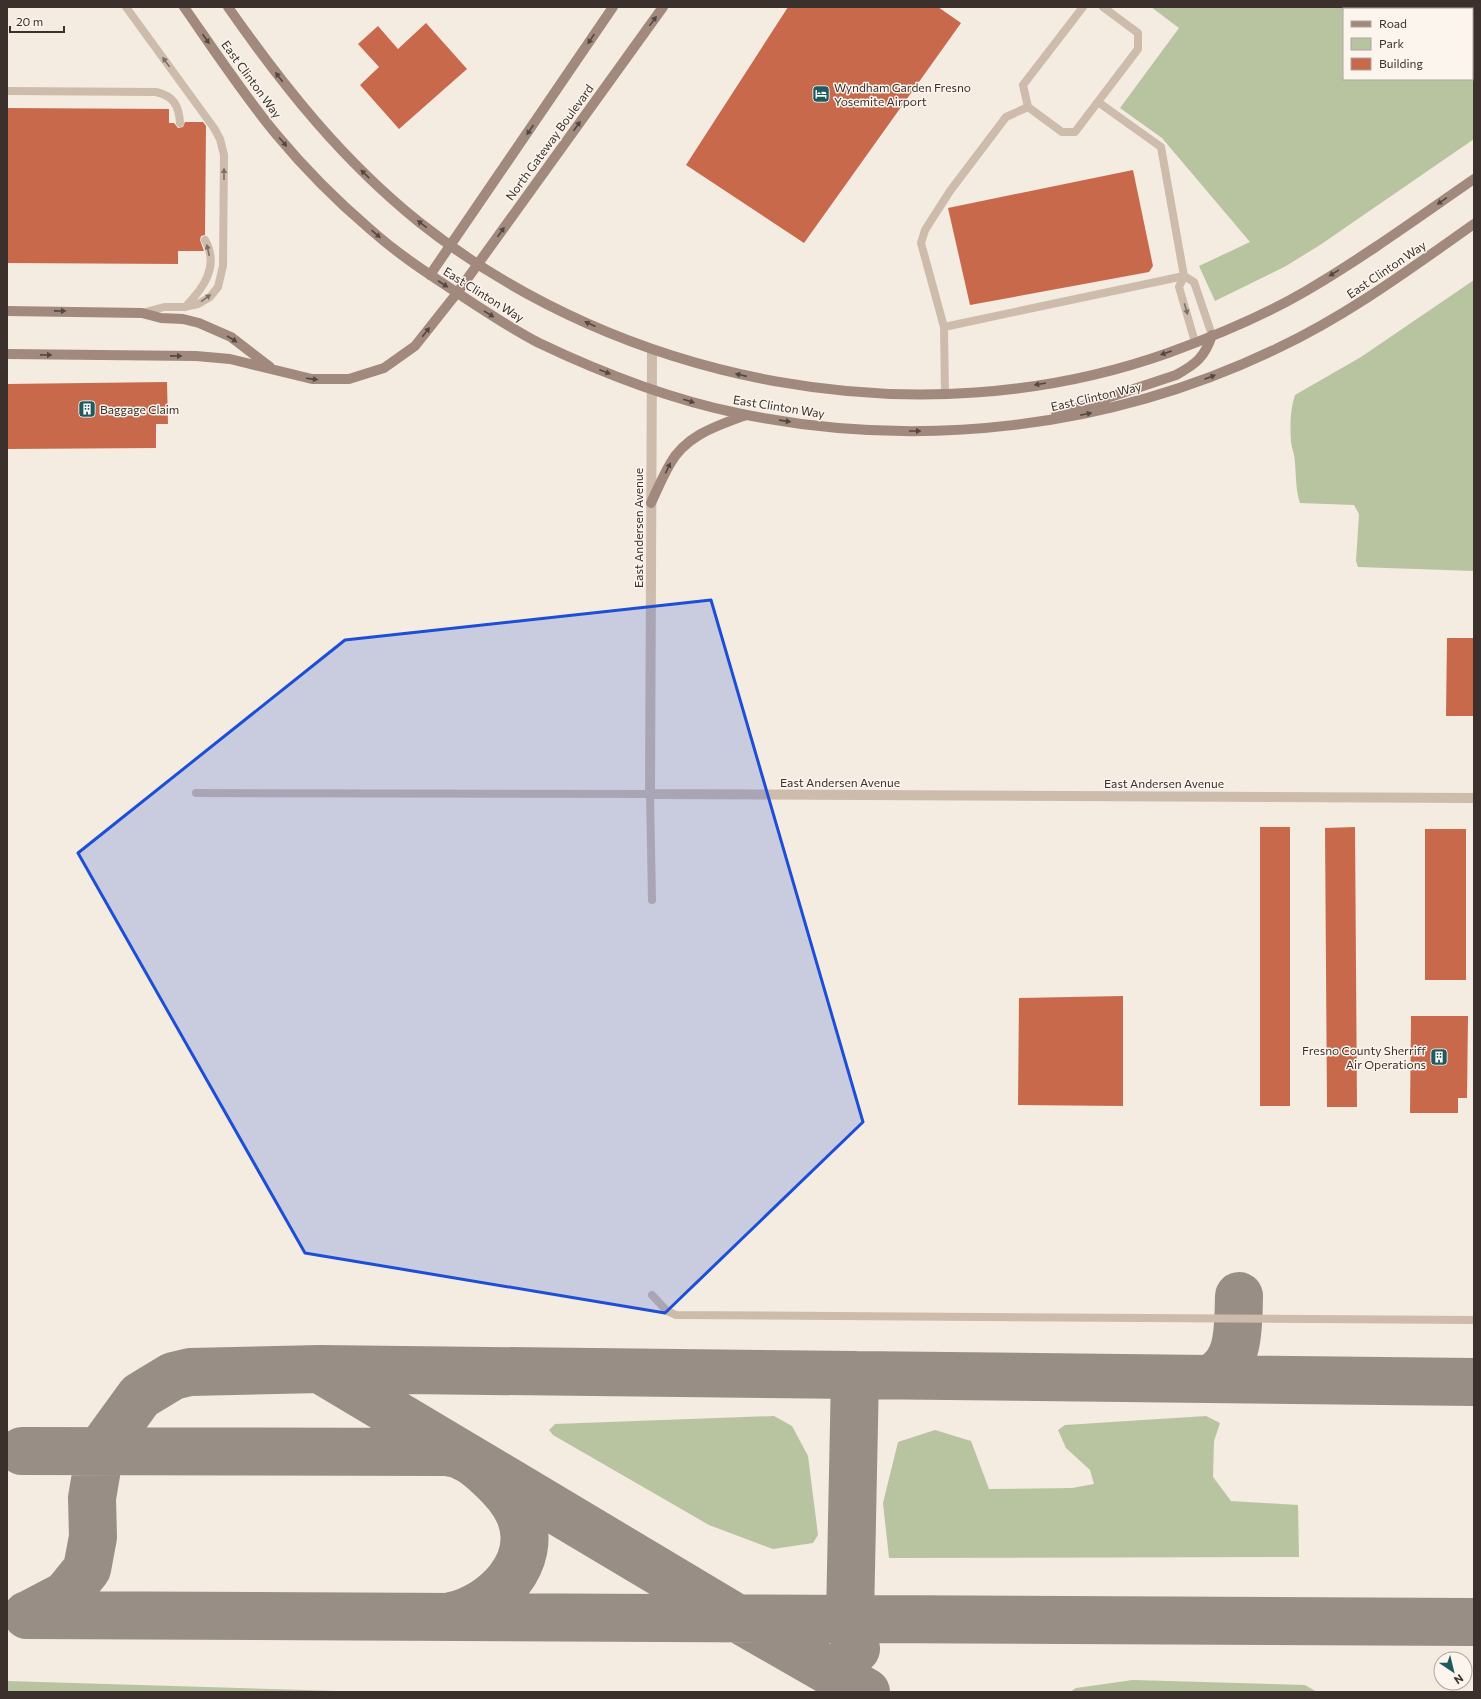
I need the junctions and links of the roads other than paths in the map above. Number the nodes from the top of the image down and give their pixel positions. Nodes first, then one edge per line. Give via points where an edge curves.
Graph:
1 (126, 7) edge
2 (184, 7) edge
3 (228, 7) edge
4 (613, 7) edge
5 (663, 7) edge
6 (1083, 7) edge
7 (1103, 7) edge
8 (7, 91) edge
9 (1098, 102) junction
10 (1028, 107) junction
11 (180, 122) dead end
12 (1474, 179) edge
13 (1474, 224) edge
14 (205, 240) dead end
15 (451, 245) junction
16 (478, 264) junction
17 (430, 275) junction
18 (1184, 276) junction
19 (457, 293) junction
20 (184, 307) junction
21 (7, 311) edge
22 (142, 313) junction
23 (944, 327) junction
24 (1212, 336) junction
25 (1195, 342) junction
26 (652, 350) junction
27 (7, 354) edge
28 (274, 370) junction
29 (652, 388) junction
30 (945, 393) junction
31 (747, 415) junction
32 (1033, 423) junction
33 (651, 503) junction
34 (196, 793) dead end
35 (650, 794) junction
36 (1474, 798) edge
37 (652, 900) dead end
38 (652, 1295) dead end
39 (1474, 1320) edge

20 -> 1 lane via 198,304 210,297 222,276 223,147 214,128
2 -> 17 main road, East Clinton Way via 254,106 294,154 360,220 410,262
15 -> 3 main road, East Clinton Way via 384,192 328,137 294,98
4 -> 15 main road, North Gateway Boulevard
16 -> 5 main road, North Gateway Boulevard
6 - 10 lane via 1023,85
7 - 9 lane via 1138,33 1138,49
8 - 11 lane via 156,92 171,98 177,105
9 - 10 lane via 1075,132 1062,132
9 - 18 lane via 1161,147
10 - 23 lane via 1006,117 950,191 925,230 922,243
12 -> 24 main road, East Clinton Way via 1306,291
32 -> 13 main road, East Clinton Way via 1102,410 1167,393 1280,348 1352,308
20 -> 14 lane via 207,280 210,252
15 - 16 main road, East Clinton Way
15 - 17 main road, North Gateway Boulevard
16 - 19 main road, North Gateway Boulevard
26 -> 16 main road, East Clinton Way via 552,307
17 -> 19 main road, East Clinton Way
18 - 23 lane
18 - 24 lane via 1194,282
18 -> 25 lane via 1179,287
28 -> 19 main road, North Gateway Boulevard via 312,380 350,379 384,368 415,346
19 -> 29 main road, East Clinton Way via 537,342 595,368
20 - 22 lane via 164,307
21 -> 22 main road
22 -> 28 main road via 199,323 231,337
23 - 30 lane
24 - 25 main road, East Clinton Way
24 - 32 main road via 1207,350 1193,366 1176,375
25 -> 30 main road, East Clinton Way via 1136,363 1071,378 1034,385
26 - 29 street, East Andersen Avenue
30 -> 26 main road, East Clinton Way via 867,392 786,383 718,370
27 -> 28 main road, North Gateway Boulevard via 196,356 230,359
29 -> 31 main road, East Clinton Way via 696,403
29 - 33 street, East Andersen Avenue
31 -> 32 main road, East Clinton Way via 876,431 953,430
33 -> 31 main road via 670,463 686,444 705,431
33 - 35 street, East Andersen Avenue
34 - 35 lane
35 - 36 street, East Andersen Avenue
35 - 37 lane
38 - 39 lane via 667,1311 676,1315

